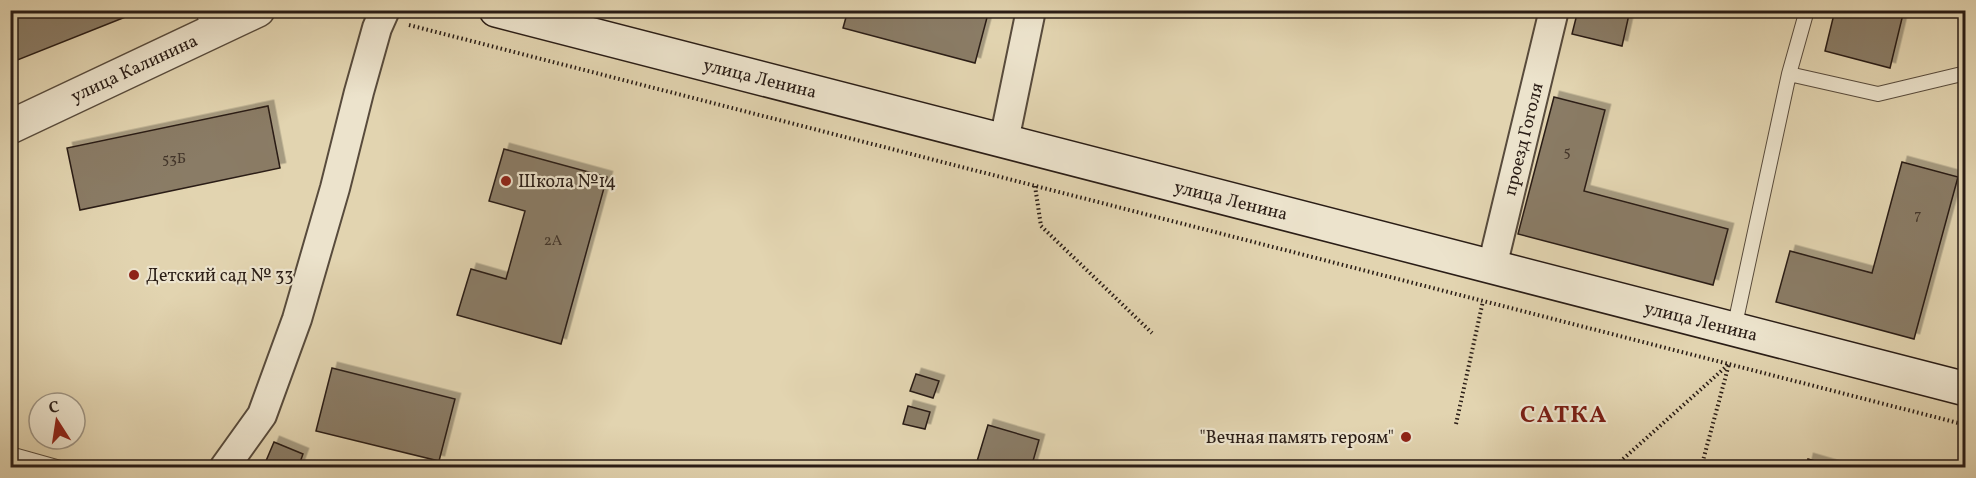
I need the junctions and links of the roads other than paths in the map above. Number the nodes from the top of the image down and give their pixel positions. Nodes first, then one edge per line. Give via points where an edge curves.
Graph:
1 (258, 10) edge
2 (496, 10) edge
3 (1031, 10) edge
4 (1554, 10) edge
5 (1807, 10) edge
6 (383, 14) edge
7 (207, 21) edge
8 (1965, 73) edge
9 (1789, 74) junction
10 (10, 126) edge
11 (1004, 141) junction
12 (1492, 267) junction
13 (1734, 329) junction
14 (1965, 389) edge
15 (10, 454) edge
16 (60, 468) edge
17 (224, 468) edge

1 - 7 main road, улица Калинина
2 - 11 main road, улица Ленина
3 - 11 street
4 - 12 street, проезд Гоголя
5 - 9 lane
6 - 17 street via 297,319 262,415
7 - 10 main road, улица Калинина
8 - 9 lane via 1878,94
9 - 13 lane
11 - 12 main road, улица Ленина
12 - 13 main road, улица Ленина
13 - 14 main road, улица Ленина
15 - 16 lane

